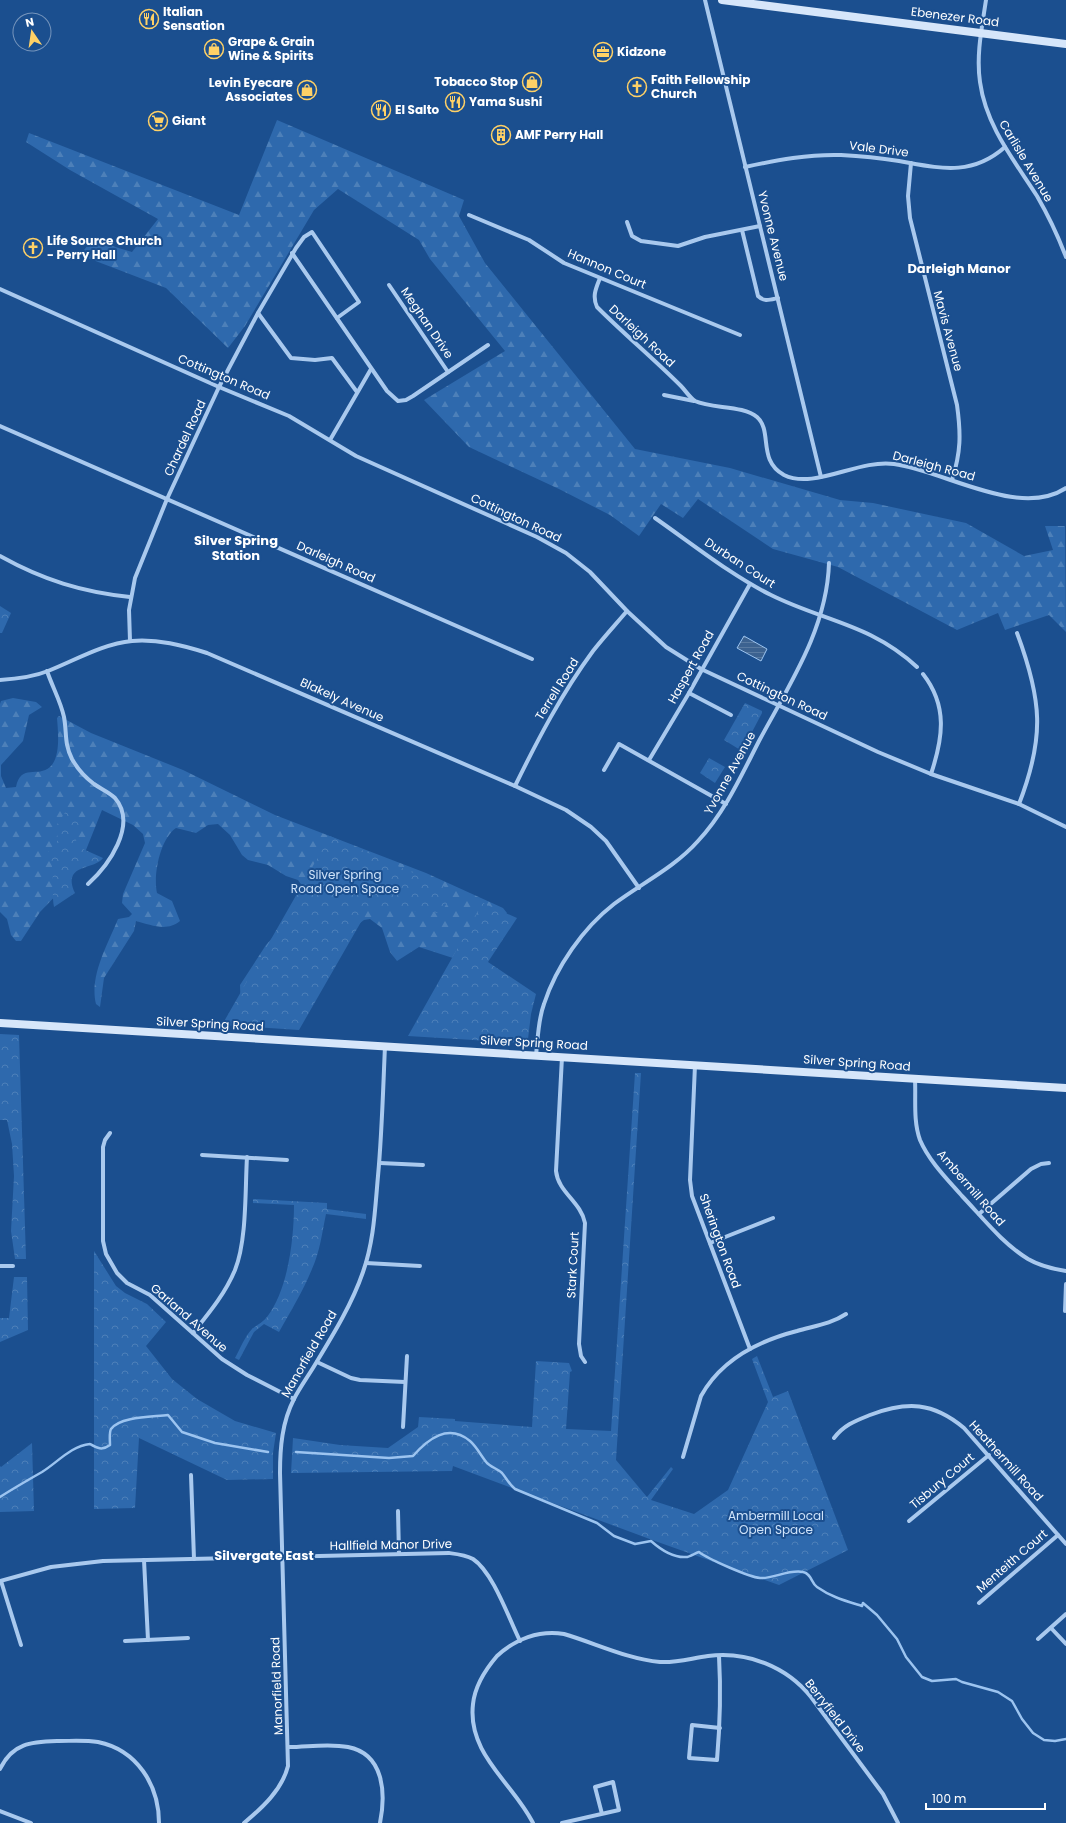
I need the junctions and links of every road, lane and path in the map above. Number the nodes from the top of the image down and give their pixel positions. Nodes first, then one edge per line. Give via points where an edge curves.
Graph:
1 (706, 0) edge
2 (722, 0) edge
3 (986, 0) edge
4 (981, 33) junction
5 (1066, 44) edge
6 (1004, 147) junction
7 (911, 163) junction
8 (745, 167) junction
9 (469, 215) dead end
10 (627, 222) dead end
11 (760, 226) junction
12 (742, 230) junction
13 (292, 253) junction
14 (1066, 257) edge
15 (600, 278) junction
16 (389, 285) dead end
17 (0, 289) edge
18 (778, 298) junction
19 (258, 313) junction
20 (337, 318) junction
21 (740, 335) dead end
22 (488, 345) dead end
23 (371, 369) junction
24 (448, 372) junction
25 (219, 387) junction
26 (357, 392) junction
27 (664, 395) dead end
28 (695, 401) junction
29 (0, 426) edge
30 (330, 440) junction
31 (821, 477) junction
32 (952, 480) junction
33 (1066, 488) edge
34 (167, 499) junction
35 (654, 518) dead end
36 (0, 556) edge
37 (829, 563) dead end
38 (750, 584) junction
39 (130, 597) junction
40 (627, 611) junction
41 (821, 614) junction
42 (1017, 634) dead end
43 (130, 642) junction
44 (532, 659) dead end
45 (917, 666) dead end
46 (701, 669) junction
47 (47, 671) junction
48 (923, 674) dead end
49 (0, 680) edge
50 (689, 693) junction
51 (778, 706) junction
52 (731, 715) dead end
53 (649, 760) junction
54 (604, 770) dead end
55 (931, 774) junction
56 (515, 786) junction
57 (726, 804) junction
58 (1019, 804) junction
59 (1066, 826) edge
60 (88, 884) dead end
61 (639, 888) junction
62 (0, 1023) edge
63 (385, 1046) junction
64 (536, 1055) junction
65 (562, 1057) junction
66 (695, 1065) junction
67 (915, 1079) junction
68 (1066, 1088) edge
69 (110, 1133) dead end
70 (202, 1155) dead end
71 (247, 1157) junction
72 (287, 1160) dead end
73 (380, 1163) junction
74 (1049, 1163) dead end
75 (423, 1165) dead end
76 (979, 1214) junction
77 (773, 1218) dead end
78 (710, 1243) junction
79 (366, 1263) junction
80 (0, 1266) edge
81 (13, 1266) dead end
82 (420, 1266) dead end
83 (1066, 1271) edge
84 (1066, 1284) edge
85 (1065, 1312) dead end
86 (846, 1314) dead end
87 (193, 1333) junction
88 (750, 1349) junction
89 (407, 1356) dead end
90 (317, 1362) junction
91 (585, 1362) dead end
92 (405, 1382) junction
93 (294, 1399) junction
94 (403, 1427) dead end
95 (834, 1438) dead end
96 (988, 1455) junction
97 (683, 1457) dead end
98 (191, 1474) dead end
99 (398, 1511) dead end
100 (909, 1522) dead end
101 (1058, 1535) junction
102 (1066, 1544) edge
103 (399, 1554) junction
104 (283, 1557) junction
105 (194, 1559) junction
106 (144, 1560) junction
107 (1, 1581) edge
108 (979, 1603) dead end
109 (1066, 1614) edge
110 (1051, 1628) junction
111 (188, 1638) dead end
112 (1038, 1639) dead end
113 (148, 1640) junction
114 (520, 1640) junction
115 (125, 1641) dead end
116 (1066, 1644) edge
117 (21, 1645) dead end
118 (719, 1656) junction
119 (720, 1728) junction
120 (288, 1748) junction
121 (0, 1769) edge
122 (0, 1811) edge
123 (602, 1814) junction
124 (31, 1823) edge
125 (159, 1823) edge
126 (244, 1823) edge
127 (380, 1823) edge
128 (533, 1823) edge
129 (562, 1823) edge
130 (898, 1823) edge

1 - 8 street, Yvonne Avenue
2 - 4 main road, Ebenezer Road
3 - 4 street, Carlisle Avenue
4 - 5 main road, Ebenezer Road
4 - 6 street, Carlisle Avenue via 981,89 988,116
6 - 7 street, Vale Drive via 987,159 965,168 949,169
6 - 14 street, Carlisle Avenue via 1040,203
7 - 8 street, Vale Drive via 859,156 818,155
7 - 32 street, Mavis Avenue via 908,196 910,218 957,405 959,453
8 - 11 street, Yvonne Avenue
9 - 15 street, Hannon Court via 529,240 564,263
10 - 12 street via 632,236 641,241 678,246
11 - 12 street
11 - 18 street, Yvonne Avenue
12 - 18 street via 758,296 767,301
13 - 19 street, Chardel Road
13 - 20 street
13 - 20 street, Chardel Road via 304,237 312,232 359,302
15 - 21 street, Hannon Court
15 - 28 street, Darleigh Road via 595,293 597,307
16 - 24 street, Meghan Drive
17 - 25 street, Cottington Road
18 - 31 street, Yvonne Avenue
19 - 25 street, Chardel Road
19 - 26 street via 291,358 332,358
20 - 23 street
22 - 24 street
23 - 24 street via 392,397 402,401
23 - 26 street
25 - 30 street, Cottington Road via 289,416
25 - 34 street, Chardel Road
26 - 30 street
27 - 28 street, Darleigh Road
28 - 31 street, Darleigh Road via 751,413 762,425 769,458 778,470 786,476 801,480
29 - 34 street, Darleigh Road
30 - 40 street, Cottington Road via 398,476 550,544 590,572
31 - 32 street, Darleigh Road via 861,466 888,463
32 - 33 street, Darleigh Road via 1016,498 1039,497
34 - 39 street, Chardel Road via 141,560
34 - 44 street, Darleigh Road
35 - 38 street, Durban Court
36 - 39 street via 35,574 73,588
37 - 41 street, Yvonne Avenue via 826,597
38 - 41 street, Durban Court via 772,596
38 - 46 street, Haspert Road
39 - 43 street, Chardel Road
40 - 46 street, Cottington Road via 666,647
40 - 56 street, Terrell Road via 594,650 562,697
41 - 45 street, Durban Court via 886,642
41 - 51 street, Yvonne Avenue via 804,657
42 - 58 street via 1029,665 1037,703 1038,732 1033,762
43 - 47 street, Blakely Avenue via 98,649
43 - 56 street, Blakely Avenue via 169,642 207,653
46 - 50 street, Haspert Road
46 - 51 street, Cottington Road
47 - 49 street, Blakely Avenue
47 - 60 street via 64,717 67,748 74,761 94,784 115,798 121,809 123,822 118,844 100,873
48 - 55 street via 934,692 941,718 941,737
50 - 52 street
50 - 53 street, Haspert Road
51 - 55 street, Cottington Road
51 - 57 street, Yvonne Avenue
53 - 54 street via 619,744
53 - 57 street
55 - 58 street, Cottington Road
56 - 61 street, Blakely Avenue via 566,810 591,827 606,841
57 - 61 street, Yvonne Avenue via 698,842 662,873
58 - 59 street, Cottington Road
61 - 64 street, Yvonne Avenue via 614,905 592,925 578,941 559,971 543,1006
62 - 63 main road, Silver Spring Road
63 - 64 main road, Silver Spring Road
63 - 73 street, Manorfield Road
64 - 65 main road, Silver Spring Road
65 - 66 main road, Silver Spring Road
65 - 91 street, Stark Court via 556,1171 559,1183 578,1206 585,1223 579,1344
66 - 67 main road, Silver Spring Road
66 - 78 street, Sherington Road via 691,1189
67 - 68 main road, Silver Spring Road
67 - 76 street, Ambermill Road via 916,1115 921,1141 944,1176
69 - 87 street, Garland Avenue via 103,1147 103,1241 106,1254 122,1279 150,1295
70 - 71 street
71 - 72 street
71 - 87 street via 242,1235 236,1268 215,1306
73 - 75 street
73 - 79 street, Manorfield Road
74 - 76 street via 1031,1169
76 - 83 street, Ambermill Road via 1006,1243 1029,1260
77 - 78 street
78 - 88 street, Sherington Road
79 - 82 street
79 - 90 street, Manorfield Road via 352,1297
80 - 81 street
84 - 85 street
86 - 88 street
87 - 93 street, Garland Avenue via 234,1367
88 - 97 street via 734,1358 706,1387 697,1407
89 - 92 street
90 - 92 street via 339,1374 356,1379
90 - 93 street, Manorfield Road
92 - 94 street
93 - 104 street, Manorfield Road via 284,1427 280,1457
95 - 96 street, Heathermill Road via 850,1422 886,1409 925,1407 954,1420
96 - 100 street, Tisbury Court
96 - 101 street, Heathermill Road
98 - 105 street
99 - 103 street
101 - 102 street, Heathermill Road
101 - 108 street, Menteith Court
103 - 104 street, Hallfield Manor Drive
103 - 114 street, Hallfield Manor Drive via 449,1553 474,1559 491,1580
104 - 105 street, Hallfield Manor Drive
104 - 120 street, Manorfield Road
105 - 106 street, Hallfield Manor Drive
106 - 107 street, Hallfield Manor Drive via 72,1564 29,1572
106 - 113 street
107 - 117 street
109 - 110 street
110 - 112 street
110 - 116 street
111 - 113 street
113 - 115 street
114 - 118 street, Berryfield Drive via 532,1635 553,1632 642,1659 661,1662
114 - 128 street, Berryfield Drive via 501,1653 488,1667 476,1690 472,1717 477,1740 486,1757
118 - 119 street
118 - 130 street, Berryfield Drive via 744,1657 760,1661 777,1668 799,1684 883,1794
119 - 119 street via 717,1760 689,1758 692,1725
120 - 126 street, Manorfield Road via 288,1766 282,1782 270,1798
120 - 127 street via 346,1747 365,1754 374,1762 382,1779
121 - 125 street via 4,1760 14,1750 34,1742 82,1740 108,1745 128,1755 144,1772 157,1798
122 - 124 street
123 - 123 street via 595,1787 613,1782 620,1810
123 - 129 street

